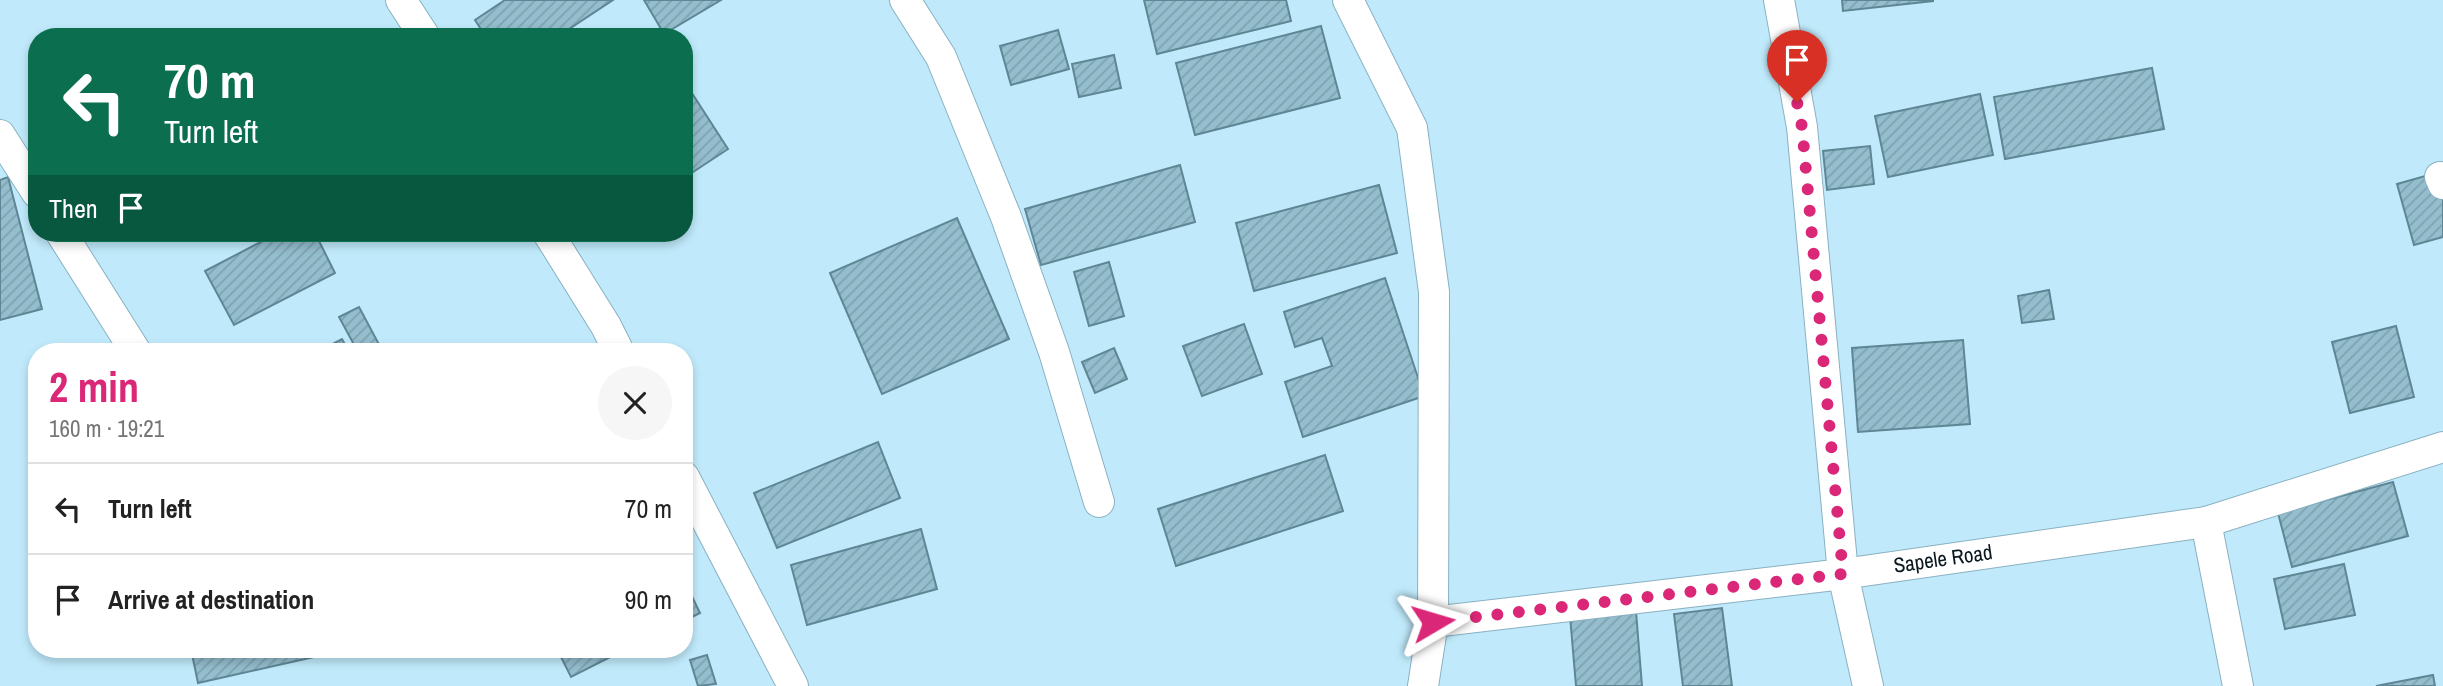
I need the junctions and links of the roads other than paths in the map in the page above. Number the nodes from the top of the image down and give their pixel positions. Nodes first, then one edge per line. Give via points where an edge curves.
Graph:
1 (401, 0) edge
2 (905, 0) edge
3 (1348, 0) edge
4 (1779, 0) edge
5 (419, 28) edge
6 (0, 135) edge
7 (28, 180) edge
8 (67, 242) edge
9 (554, 242) edge
10 (130, 343) edge
11 (614, 343) edge
12 (2443, 447) edge
13 (693, 494) edge
14 (1099, 502) dead end
15 (2206, 522) junction
16 (1843, 574) junction
17 (1433, 622) junction
18 (793, 686) edge
19 (1423, 686) edge
20 (1868, 686) edge
21 (2238, 686) edge

1 - 5 street
2 - 14 street via 941,57 1001,204 1054,352
3 - 17 street via 1412,128 1414,142 1434,292
4 - 16 street via 1802,127
6 - 7 street
8 - 10 street
9 - 11 street
12 - 15 street, Sapele Road
13 - 18 street
15 - 16 street, Sapele Road
15 - 21 street
16 - 17 street, Sapele Road
16 - 20 street
17 - 19 street

